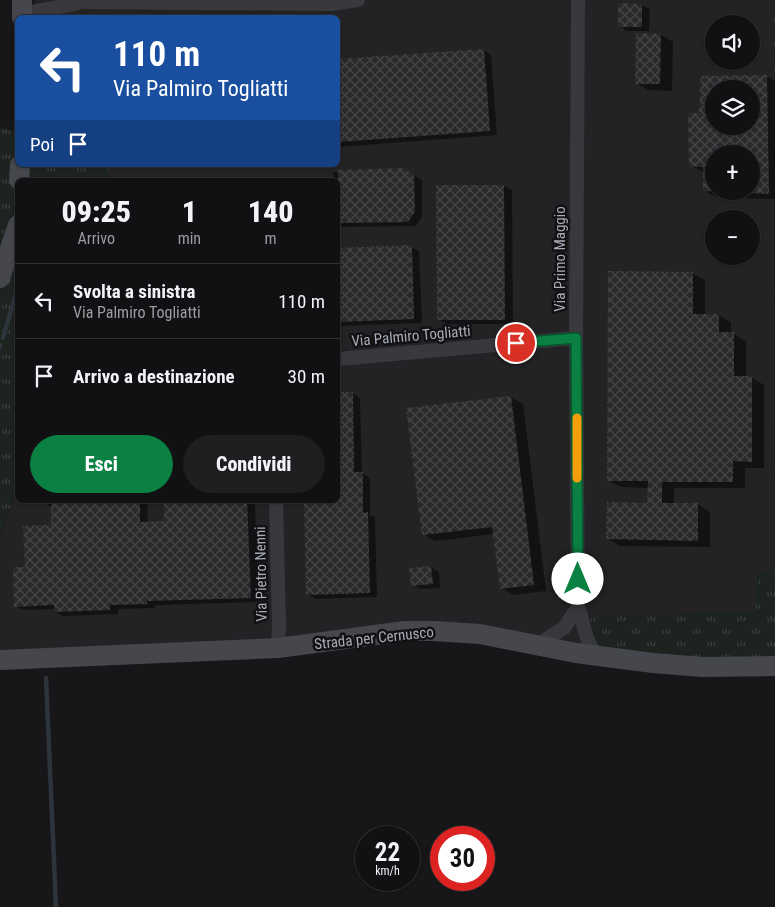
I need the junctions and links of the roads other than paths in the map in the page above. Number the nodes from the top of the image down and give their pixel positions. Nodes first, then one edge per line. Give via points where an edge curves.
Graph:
1 (22, 0) edge
2 (63, 0) edge
3 (358, 0) edge
4 (578, 0) edge
5 (88, 2) junction
6 (22, 15) edge
7 (31, 15) edge
8 (15, 234) edge
9 (0, 278) edge
10 (576, 338) junction
11 (340, 359) edge
12 (276, 503) edge
13 (578, 607) junction
14 (584, 627) junction
15 (564, 628) junction
16 (537, 645) junction
17 (278, 648) junction
18 (571, 652) junction
19 (599, 656) junction
20 (0, 660) edge
21 (775, 666) edge

1 - 6 street
2 - 5 street
3 - 5 street via 331,4
4 - 10 street, Via Primo Maggio
5 - 7 street via 36,11
8 - 9 street
10 - 11 street, Via Palmiro Togliatti
10 - 13 street, Via Primo Maggio
12 - 17 street, Via Pietro Nenni
13 - 14 street, Via Primo Maggio
13 - 15 street
14 - 18 street via 578,647
14 - 19 street, Via Primo Maggio via 592,650
15 - 16 street
15 - 18 street via 564,641
16 - 17 street, Strada per Cernusco via 474,633 419,631
16 - 18 street, Strada per Cernusco
17 - 20 street, Strada per Cernusco
18 - 19 street, Strada per Cernusco
19 - 21 street, Strada per Cernusco via 702,667

